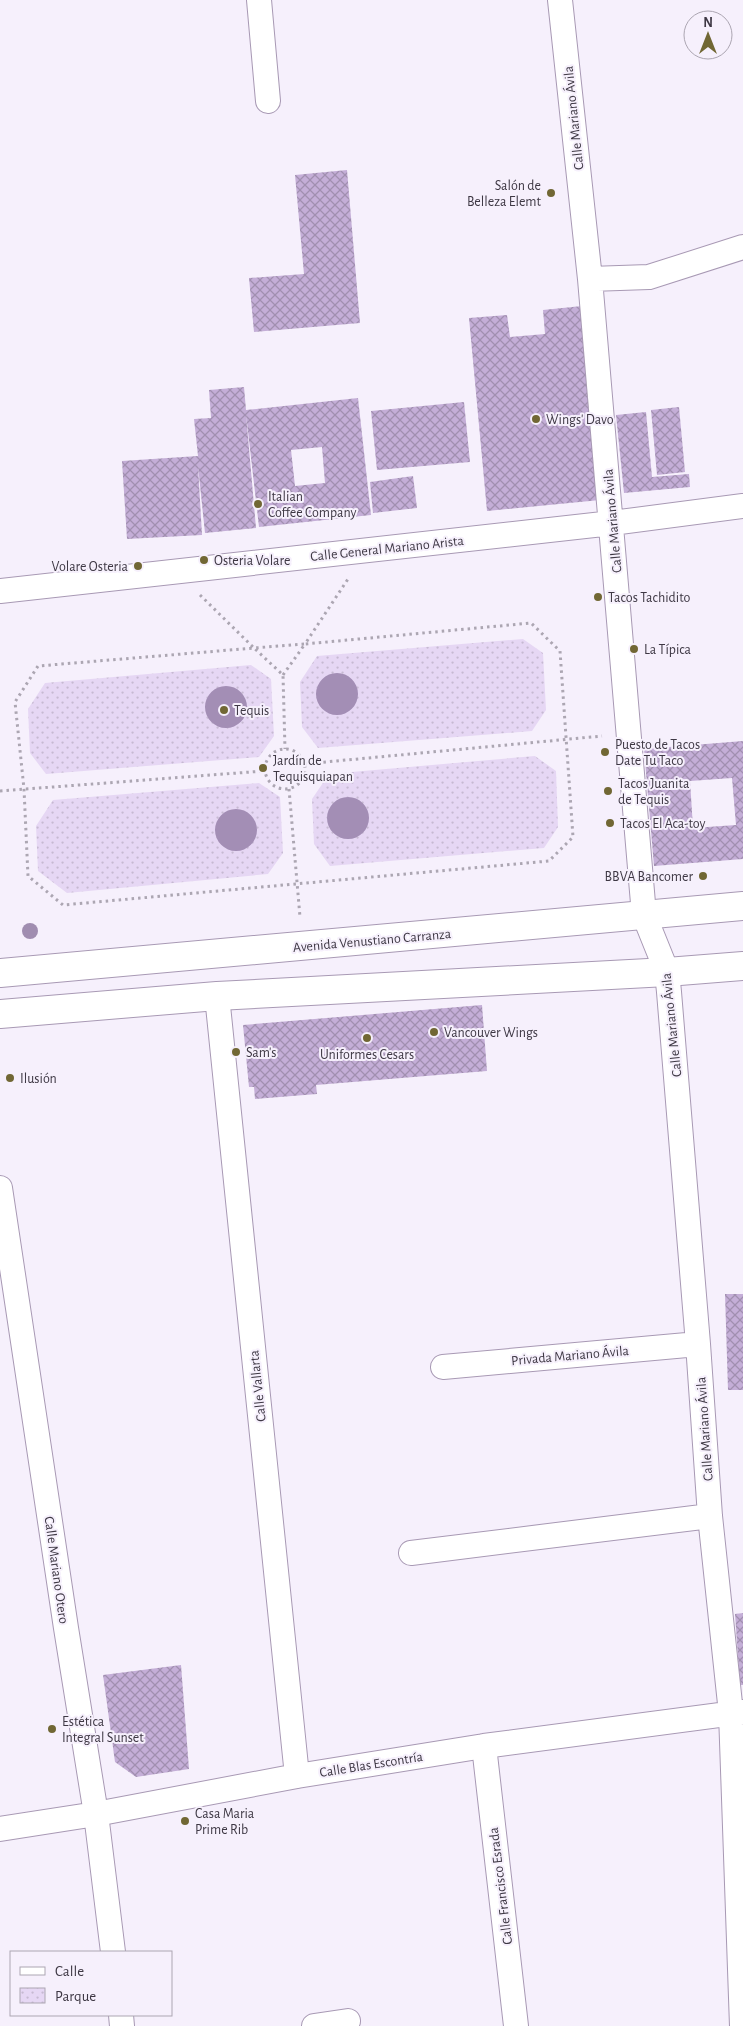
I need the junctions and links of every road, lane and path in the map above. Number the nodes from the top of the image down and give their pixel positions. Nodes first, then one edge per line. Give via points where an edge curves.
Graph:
1 (259, 0) edge
2 (560, 0) edge
3 (268, 101) dead end
4 (743, 247) edge
5 (590, 279) junction
6 (743, 506) edge
7 (612, 523) junction
8 (368, 550) junction
9 (175, 571) junction
10 (0, 590) edge
11 (305, 644) junction
12 (254, 648) junction
13 (283, 676) junction
14 (629, 734) junction
15 (566, 739) junction
16 (285, 749) junction
17 (304, 764) junction
18 (264, 771) junction
19 (24, 789) junction
20 (289, 789) junction
21 (0, 791) edge
22 (296, 883) junction
23 (743, 906) edge
24 (644, 915) junction
25 (303, 946) junction
26 (743, 966) edge
27 (667, 972) junction
28 (0, 973) edge
29 (217, 996) junction
30 (0, 1014) edge
31 (0, 1188) edge
32 (6, 1258) edge
33 (698, 1344) junction
34 (442, 1367) dead end
35 (710, 1516) junction
36 (411, 1553) dead end
37 (737, 1713) edge
38 (484, 1746) junction
39 (297, 1776) junction
40 (96, 1814) junction
41 (0, 1829) edge
42 (113, 1951) edge
43 (348, 2021) dead end
44 (314, 2026) edge
45 (516, 2026) edge
46 (742, 2026) edge

1 - 3 street
2 - 5 street, Calle Mariano Ávila
4 - 5 street via 649,276
5 - 7 street, Calle Mariano Ávila
6 - 7 street, Calle General Mariano Arista
7 - 8 street, Calle General Mariano Arista
7 - 14 street, Calle Mariano Ávila
8 - 9 street, Calle General Mariano Arista
8 - 11 path
9 - 10 street, Calle General Mariano Arista
9 - 12 path
11 - 12 path
11 - 13 path
11 - 15 path via 531,623 560,651
12 - 13 path
12 - 19 path via 38,666 15,702
13 - 16 path
14 - 15 path
14 - 24 street, Calle Mariano Ávila
15 - 17 path
15 - 22 path via 573,837 549,861
16 - 17 path via 297,754
16 - 18 path via 272,754
17 - 20 path via 302,780
18 - 19 path
18 - 20 path via 273,786
19 - 21 path
19 - 22 path via 28,876 63,905
20 - 22 path
22 - 25 path
23 - 24 main road, Avenida Venustiano Carranza
24 - 25 main road, Avenida Venustiano Carranza
24 - 27 street, Calle Mariano Ávila
25 - 28 main road, Avenida Venustiano Carranza
26 - 27 main road
27 - 29 main road
27 - 33 street, Calle Mariano Ávila
29 - 30 main road
29 - 39 street, Calle Vallarta
31 - 32 street, Calle Mariano Otero
32 - 40 street, Calle Mariano Otero
33 - 34 street, Privada Mariano Ávila
33 - 35 street, Calle Mariano Ávila
35 - 36 street
35 - 37 street, Calle Mariano Ávila
37 - 38 street, Calle Blas Escontría
37 - 46 street, Calle Mariano Ávila
38 - 39 street, Calle Blas Escontría
38 - 45 street, Calle Francisco Esrada
39 - 40 street, Calle Blas Escontría
40 - 41 street, Calle Blas Escontría
40 - 42 street, Calle Mariano Otero
43 - 44 street

